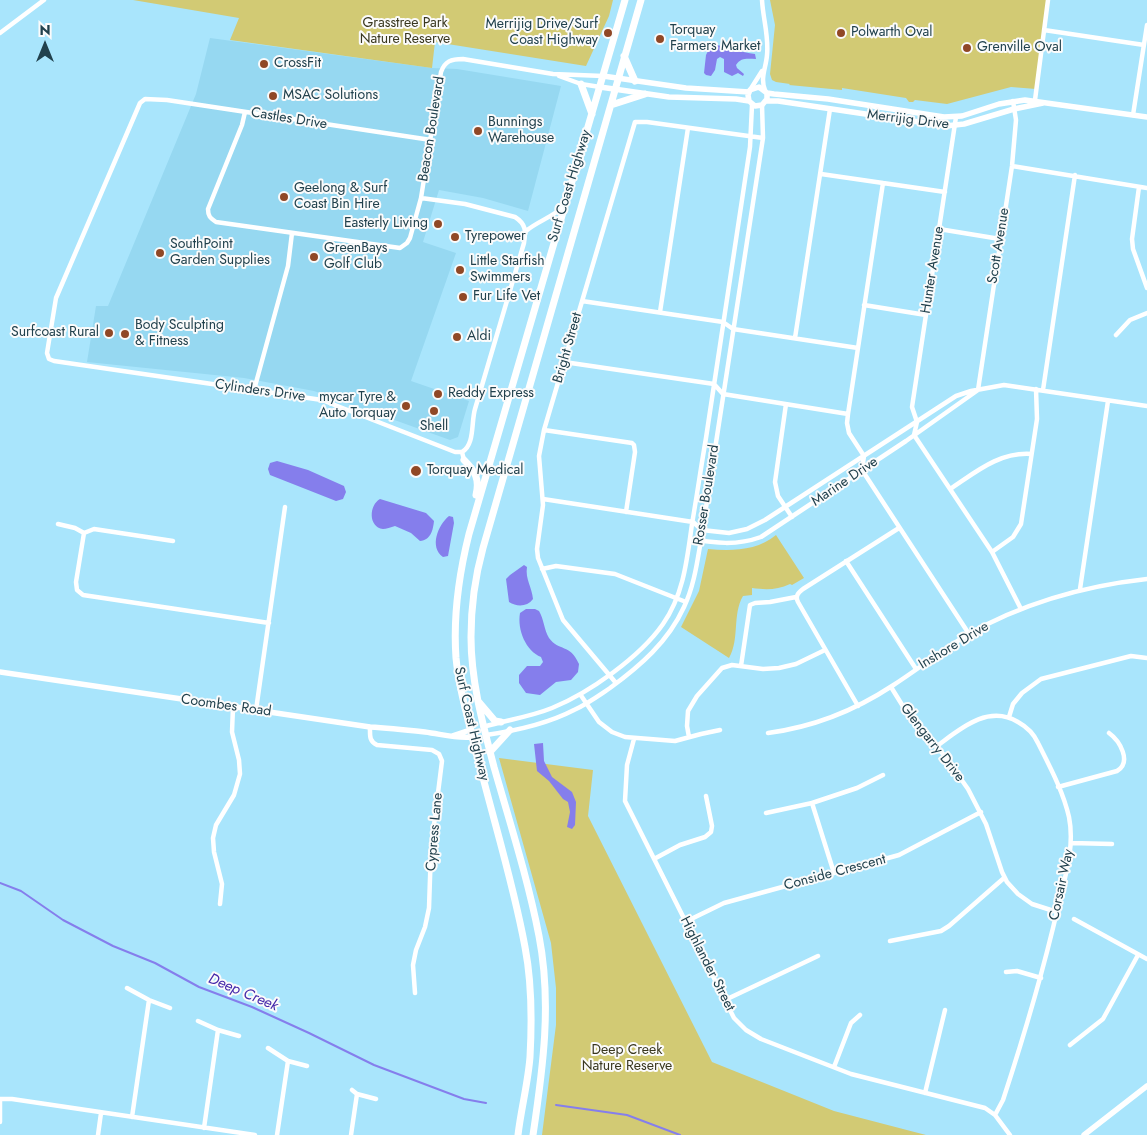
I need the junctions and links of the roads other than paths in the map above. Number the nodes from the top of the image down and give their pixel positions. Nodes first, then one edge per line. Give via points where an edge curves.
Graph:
1 (44, 0) edge
2 (625, 0) edge
3 (641, 0) edge
4 (762, 0) edge
5 (1048, 0) edge
6 (1147, 25) edge
7 (1044, 30) junction
8 (0, 33) edge
9 (1145, 48) edge
10 (624, 56) junction
11 (764, 68) junction
12 (553, 74) junction
13 (603, 76) junction
14 (618, 78) junction
15 (635, 81) junction
16 (582, 84) junction
17 (600, 87) junction
18 (614, 89) junction
19 (749, 91) junction
20 (766, 91) junction
21 (646, 94) junction
22 (1035, 100) junction
23 (1013, 101) junction
24 (751, 103) junction
25 (764, 103) junction
26 (1048, 103) junction
27 (611, 105) junction
28 (830, 109) junction
29 (1014, 109) junction
30 (245, 112) junction
31 (592, 114) junction
32 (1133, 115) junction
33 (956, 117) junction
34 (1147, 117) edge
35 (954, 126) junction
36 (688, 128) junction
37 (751, 138) junction
38 (763, 138) junction
39 (431, 140) junction
40 (1012, 166) junction
41 (821, 174) junction
42 (1075, 175) junction
43 (883, 183) junction
44 (1139, 187) junction
45 (1147, 188) edge
46 (945, 192) junction
47 (421, 198) junction
48 (565, 205) junction
49 (939, 230) junction
50 (526, 231) junction
51 (292, 233) junction
52 (1000, 239) junction
53 (1147, 288) edge
54 (582, 300) junction
55 (864, 305) junction
56 (660, 312) junction
57 (1147, 314) edge
58 (926, 315) junction
59 (723, 322) junction
60 (733, 329) junction
61 (1116, 335) dead end
62 (796, 338) junction
63 (858, 348) junction
64 (50, 359) joint
65 (564, 362) junction
66 (714, 384) junction
67 (1036, 389) junction
68 (254, 390) junction
69 (978, 390) junction
70 (1043, 390) junction
71 (723, 394) junction
72 (1108, 401) junction
73 (786, 404) junction
74 (1147, 406) edge
75 (848, 414) junction
76 (917, 422) junction
77 (544, 430) junction
78 (914, 435) junction
79 (462, 452) junction
80 (1031, 454) junction
81 (864, 456) junction
82 (464, 460) joint
83 (862, 470) junction
84 (950, 489) junction
85 (543, 499) junction
86 (285, 507) dead end
87 (785, 507) junction
88 (626, 512) junction
89 (792, 517) junction
90 (693, 522) junction
91 (58, 524) dead end
92 (899, 528) junction
93 (702, 530) junction
94 (84, 533) junction
95 (469, 534) junction
96 (690, 538) junction
97 (701, 540) junction
98 (173, 541) dead end
99 (992, 552) junction
100 (846, 561) junction
101 (542, 568) junction
102 (1147, 579) edge
103 (1080, 590) junction
104 (796, 597) junction
105 (676, 599) junction
106 (686, 602) junction
107 (1021, 609) junction
108 (269, 623) junction
109 (969, 634) junction
110 (825, 650) junction
111 (1147, 658) edge
112 (741, 666) junction
113 (916, 669) junction
114 (0, 672) edge
115 (609, 675) junction
116 (616, 683) junction
117 (891, 687) junction
118 (580, 694) junction
119 (478, 700) junction
120 (586, 704) junction
121 (858, 706) junction
122 (233, 707) junction
123 (256, 710) junction
124 (1009, 717) junction
125 (501, 722) junction
126 (370, 727) junction
127 (483, 727) junction
128 (510, 730) junction
129 (720, 730) dead end
130 (471, 733) junction
131 (768, 733) dead end
132 (1109, 733) dead end
133 (486, 735) junction
134 (690, 737) junction
135 (634, 739) junction
136 (937, 746) junction
137 (490, 752) junction
138 (883, 775) dead end
139 (1058, 787) junction
140 (706, 796) dead end
141 (812, 803) junction
142 (766, 812) dead end
143 (981, 812) junction
144 (1071, 843) junction
145 (1112, 844) dead end
146 (518, 855) junction
147 (505, 859) junction
148 (654, 859) junction
149 (834, 873) junction
150 (1004, 878) junction
151 (220, 904) dead end
152 (1057, 912) junction
153 (1074, 918) dead end
154 (685, 922) junction
155 (890, 941) dead end
156 (1138, 955) junction
157 (818, 956) dead end
158 (1147, 960) edge
159 (1006, 972) dead end
160 (1041, 978) junction
161 (127, 988) dead end
162 (415, 993) dead end
163 (149, 1000) junction
164 (725, 1000) junction
165 (170, 1008) dead end
166 (945, 1010) dead end
167 (860, 1015) dead end
168 (198, 1021) dead end
169 (218, 1030) junction
170 (239, 1036) dead end
171 (1070, 1045) dead end
172 (268, 1048) dead end
173 (288, 1061) junction
174 (307, 1066) dead end
175 (834, 1067) junction
176 (1147, 1086) edge
177 (352, 1090) dead end
178 (925, 1093) junction
179 (357, 1094) junction
180 (376, 1099) dead end
181 (0, 1100) edge
182 (101, 1113) junction
183 (995, 1116) junction
184 (132, 1117) junction
185 (0, 1122) edge
186 (204, 1128) junction
187 (220, 1133) edge
188 (98, 1135) edge
189 (255, 1135) edge
190 (277, 1135) edge
191 (351, 1135) edge
192 (518, 1135) edge
193 (533, 1135) edge
194 (1010, 1135) edge
195 (1084, 1135) edge

1 - 8 street
2 - 13 main road, Surf Coast Highway
3 - 10 main road, Surf Coast Highway
4 - 11 street via 768,37
5 - 7 street
6 - 9 street
7 - 9 street
7 - 22 street
9 - 32 street
10 - 14 main road, Surf Coast Highway
10 - 15 main road
11 - 19 street
11 - 20 street via 762,80
12 - 13 street, Beacon Boulevard
12 - 16 street, Beacon Boulevard
12 - 39 street, Beacon Boulevard via 472,60 449,60 440,72
13 - 14 street, Merrijig Drive
13 - 17 main road, Surf Coast Highway
14 - 15 street, Merrijig Drive
14 - 18 main road, Surf Coast Highway
15 - 19 street, Merrijig Drive via 686,88
16 - 17 street, Beacon Boulevard
16 - 31 main road
17 - 18 street, Merrijig Drive
17 - 31 main road, Surf Coast Highway
18 - 21 street, Merrijig Drive
18 - 27 main road, Surf Coast Highway
19 - 20 street, Merrijig Drive via 759,87
19 - 24 street
20 - 25 street
20 - 33 street, Merrijig Drive via 930,116
21 - 24 street, Merrijig Drive
21 - 27 main road
22 - 23 street, Merrijig Drive
22 - 26 street, Merrijig Drive
23 - 29 street, Scott Avenue
23 - 33 street, Merrijig Drive
24 - 25 street, Merrijig Drive
24 - 37 street, Rosser Boulevard
25 - 28 street, Merrijig Drive via 778,101
25 - 38 street, Rosser Boulevard
26 - 29 street, Merrijig Drive
26 - 32 street, Merrijig Drive
27 - 119 main road, Surf Coast Highway via 476,572 471,638
28 - 35 street, Merrijig Drive
28 - 41 street
29 - 35 street, Merrijig Drive
29 - 40 street, Scott Avenue
30 - 39 street, Castles Drive
30 - 51 street via 208,209 209,217 216,222
30 - 64 street, Castles Drive via 148,98 140,103 56,298 47,353
31 - 48 main road, Surf Coast Highway
32 - 34 street, Merrijig Drive
33 - 35 street, Hunter Avenue
35 - 46 street, Hunter Avenue
36 - 37 street, Bright Street
36 - 54 street, Bright Street via 642,121 633,125
36 - 56 street
37 - 38 street
37 - 59 street, Rosser Boulevard
38 - 60 street, Rosser Boulevard
39 - 47 street, Beacon Boulevard
40 - 42 street
40 - 52 street, Scott Avenue
41 - 43 street
41 - 62 street
42 - 44 street
42 - 70 street
43 - 46 street
43 - 55 street
44 - 45 street
44 - 53 street via 1132,239
46 - 49 street, Hunter Avenue
47 - 50 street via 465,204 515,217
47 - 51 street, Beacon Boulevard via 407,243 400,248
48 - 50 street
48 - 95 main road, Surf Coast Highway
49 - 52 street
49 - 58 street, Hunter Avenue
50 - 79 street via 472,420 470,441
51 - 68 street via 288,266
52 - 69 street, Scott Avenue
54 - 56 street
54 - 65 street, Bright Street
55 - 58 street
55 - 63 street
56 - 59 street
57 - 61 street via 1130,320
58 - 76 street, Hunter Avenue via 912,407
59 - 60 street
59 - 66 street, Rosser Boulevard
60 - 62 street
60 - 71 street, Rosser Boulevard
62 - 63 street
63 - 75 street
64 - 68 street, Cylinders Drive
65 - 66 street
65 - 77 street, Bright Street
66 - 71 street
66 - 90 street, Rosser Boulevard
67 - 69 street, Marine Drive via 1004,385
67 - 70 street, Marine Drive
67 - 80 street via 1037,419
68 - 79 street, Cylinders Drive via 322,400
69 - 76 street, Marine Drive via 956,396
69 - 78 street, Marine Drive
70 - 72 street, Marine Drive
71 - 73 street
71 - 93 street, Rosser Boulevard
72 - 74 street, Marine Drive
72 - 103 street
73 - 75 street
73 - 87 street via 774,482
75 - 81 street via 849,433
76 - 78 street
76 - 81 street, Marine Drive
77 - 85 street, Bright Street via 539,456
77 - 88 street via 632,443 635,452
78 - 83 street, Marine Drive
78 - 84 street
79 - 82 street
80 - 84 street via 1016,453 996,459
80 - 99 street via 1019,529
81 - 83 street
81 - 87 street, Marine Drive
82 - 95 main road via 478,482 468,522
83 - 89 street, Marine Drive
83 - 92 street
84 - 99 street
85 - 88 street
85 - 101 street, Bright Street via 537,549
86 - 108 street
87 - 89 street
87 - 93 street, Marine Drive via 747,529 729,532
88 - 90 street
89 - 97 street, Marine Drive via 750,540 731,544
90 - 93 street
90 - 96 street, Rosser Boulevard
91 - 94 street
92 - 100 street
92 - 109 street
93 - 97 street, Rosser Boulevard
94 - 98 street via 94,529
94 - 108 street via 76,582 77,590 83,595
95 - 130 main road, Surf Coast Highway via 460,577 456,657
96 - 97 street, Marine Drive
96 - 105 street, Rosser Boulevard via 683,580
97 - 106 street, Rosser Boulevard
99 - 107 street
100 - 104 street
100 - 113 street
101 - 105 street via 556,566 615,574
101 - 115 street, Bright Street via 563,620
102 - 103 street, Inshore Drive
103 - 107 street, Inshore Drive
104 - 110 street
104 - 112 street via 750,605
105 - 106 street
105 - 115 street, Rosser Boulevard via 655,635
106 - 116 street, Rosser Boulevard via 670,633 640,665
107 - 109 street, Inshore Drive
108 - 123 street
109 - 113 street, Inshore Drive
110 - 112 street via 779,668
110 - 121 street
111 - 124 street via 1131,656 1041,679 1022,693 1013,704
112 - 134 street via 722,668 697,696 688,711
113 - 117 street, Inshore Drive
114 - 122 street, Coombes Road
115 - 116 street, Bright Street
115 - 118 street, Rosser Boulevard
116 - 120 street, Rosser Boulevard
117 - 121 street, Inshore Drive
117 - 136 street, Glengarry Drive via 909,716
118 - 120 street
118 - 125 street, Rosser Boulevard via 552,708
119 - 125 main road via 495,721
119 - 127 main road, Surf Coast Highway
120 - 128 street, Rosser Boulevard via 557,718
120 - 135 street via 599,722 612,732
121 - 131 street, Inshore Drive via 792,730
122 - 123 street, Coombes Road
122 - 151 street via 232,732 240,774 234,795 216,826 213,838 222,884
123 - 126 street, Coombes Road
124 - 136 street via 977,719
124 - 139 street, Corsair Way via 1033,734
125 - 127 street, Rosser Boulevard
126 - 130 street, Coombes Road via 452,736
126 - 162 street, Cypress Lane via 369,738 377,745 432,750 442,761 431,850 429,908 413,965
127 - 130 main road
127 - 133 main road, Surf Coast Highway
128 - 133 street, Rosser Boulevard
128 - 137 main road
129 - 134 street
130 - 133 main road
130 - 147 main road, Surf Coast Highway
132 - 139 street via 1123,752 1121,769
133 - 137 main road, Surf Coast Highway
134 - 135 street via 675,742
135 - 148 street, Highlander Street via 625,801
136 - 143 street, Glengarry Drive
137 - 146 main road, Surf Coast Highway
138 - 141 street via 857,788
139 - 144 street, Corsair Way via 1069,818
140 - 148 street via 712,826 709,835
141 - 142 street
141 - 149 street
143 - 149 street, Conside Crescent via 899,856
143 - 150 street, Glengarry Drive
144 - 145 street
144 - 152 street, Corsair Way
146 - 147 main road
146 - 193 main road, Surf Coast Highway via 539,936 545,982 546,1027
147 - 192 main road, Surf Coast Highway via 526,949 532,1006 530,1058
148 - 154 street, Highlander Street
149 - 154 street, Conside Crescent via 724,903
150 - 152 street, Glengarry Drive via 1024,900
150 - 155 street via 940,931
152 - 160 street, Corsair Way
153 - 156 street
154 - 164 street, Highlander Street
156 - 158 street
156 - 171 street via 1103,1019
157 - 164 street
159 - 160 street via 1016,971
160 - 183 street, Corsair Way via 1003,1100
161 - 163 street
163 - 165 street
163 - 184 street
164 - 175 street, Highlander Street via 734,1018 753,1034
166 - 178 street
167 - 175 street via 851,1023
168 - 169 street
169 - 170 street
169 - 186 street
172 - 173 street
173 - 174 street
173 - 190 street
175 - 178 street, Highlander Street
176 - 195 street
177 - 179 street
178 - 183 street, Highlander Street via 985,1108
179 - 180 street
179 - 191 street
181 - 182 street via 12,1099
181 - 185 street
182 - 184 street
182 - 188 street
183 - 194 street, Highlander Street
184 - 186 street
186 - 187 street
187 - 189 street

